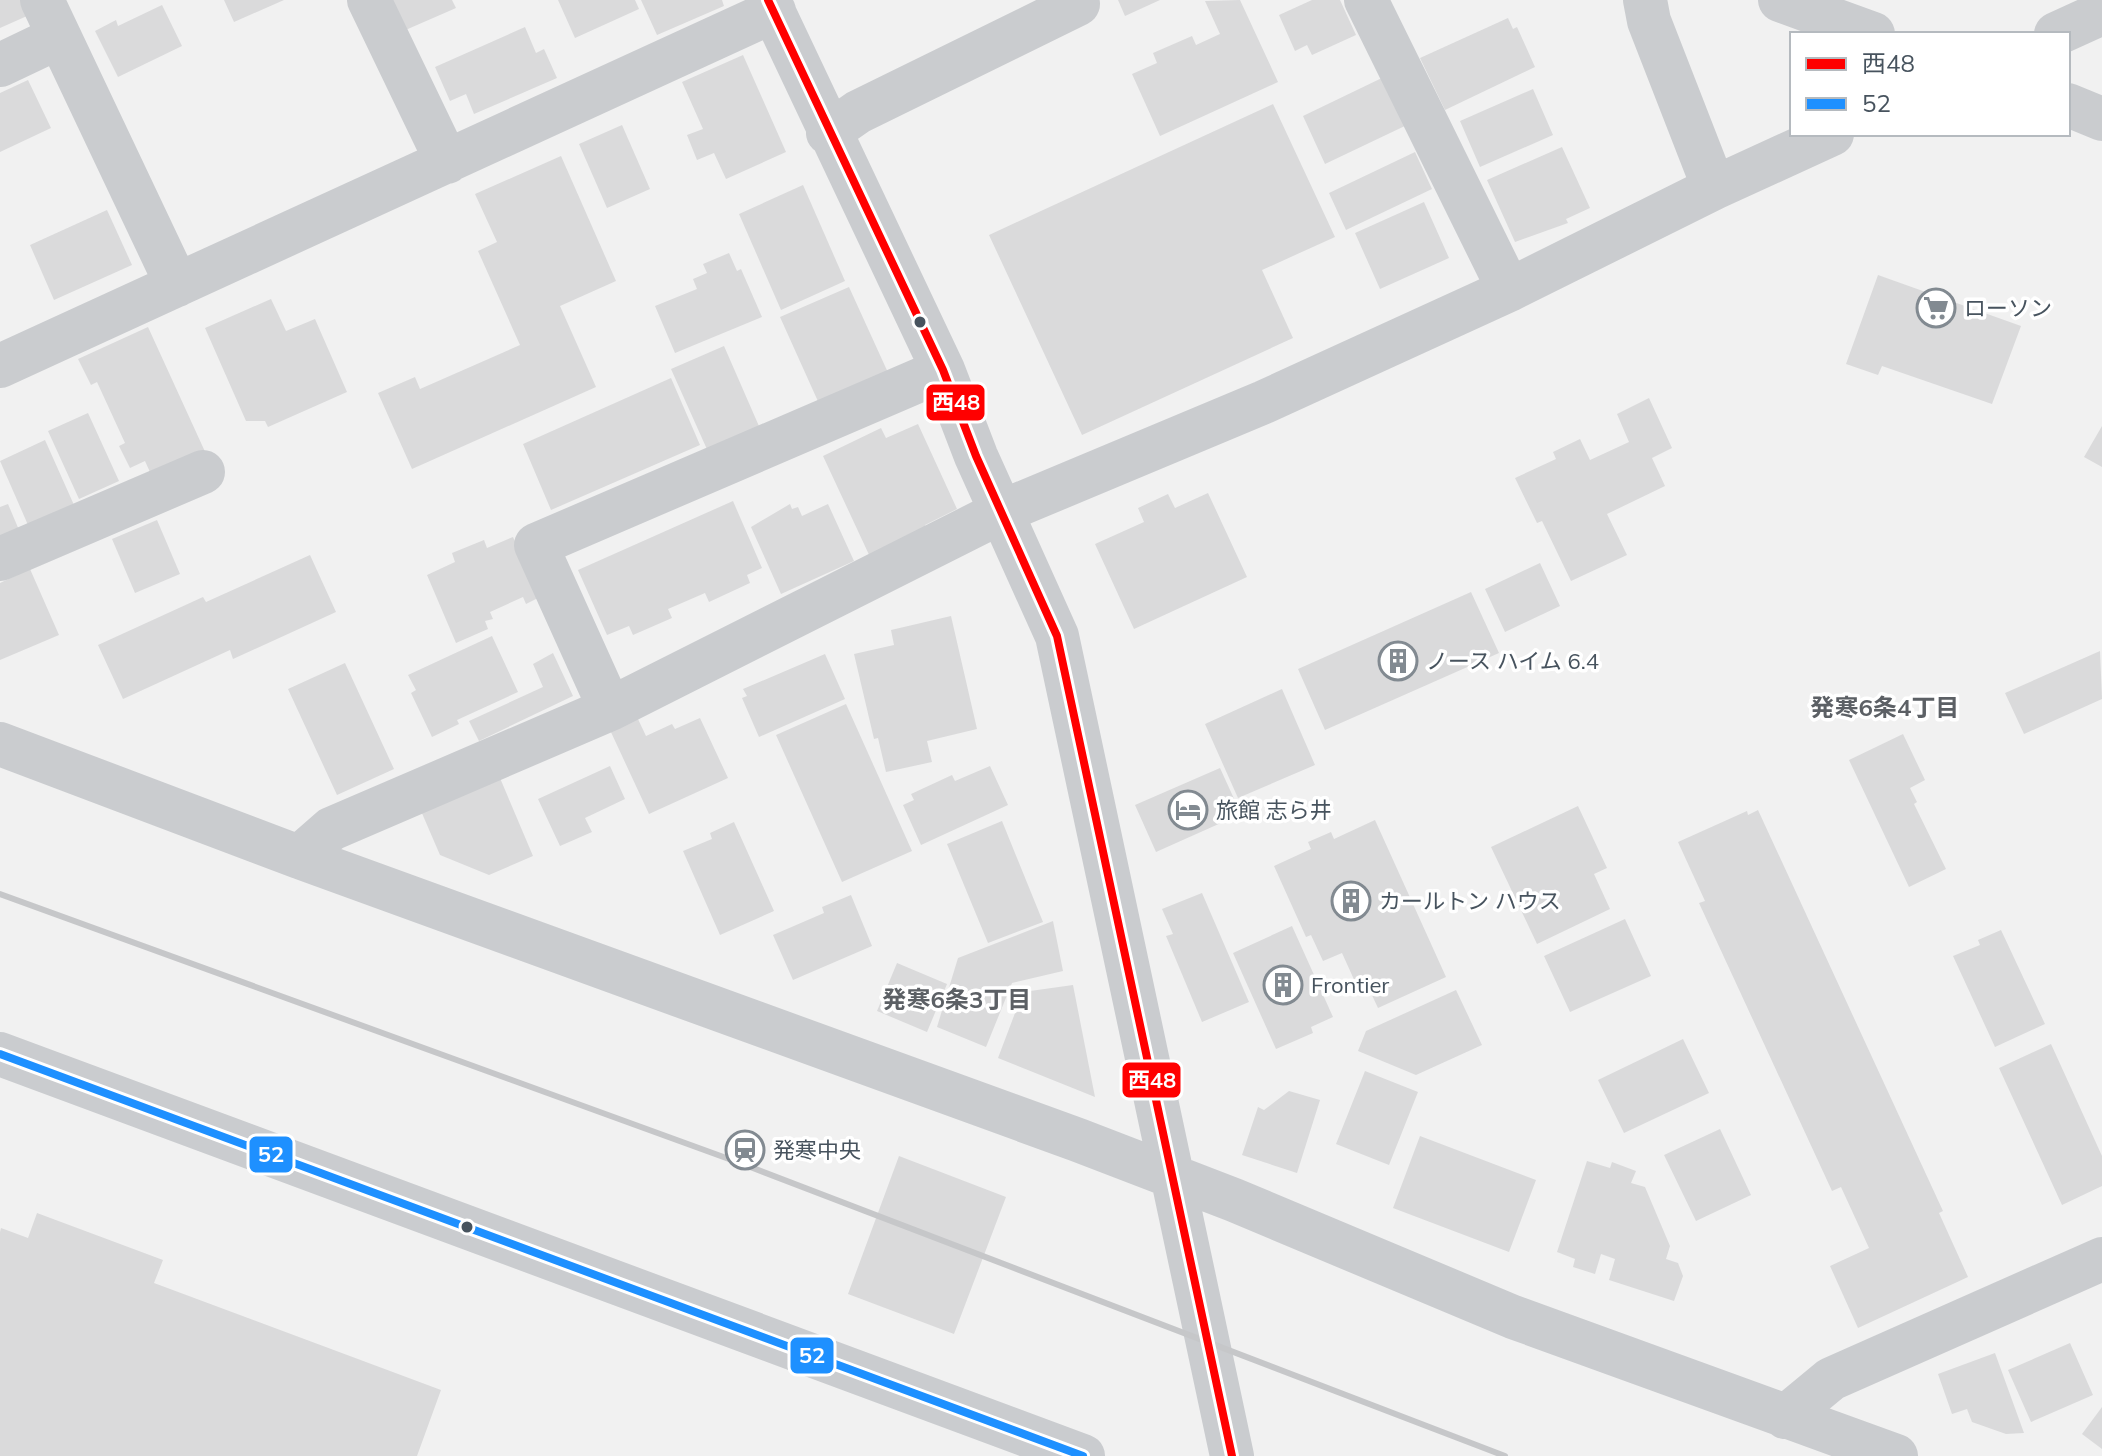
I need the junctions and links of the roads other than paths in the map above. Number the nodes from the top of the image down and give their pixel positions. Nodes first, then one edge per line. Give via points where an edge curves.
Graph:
1 (369, 0) edge
2 (1076, 0) edge
3 (1366, 0) edge
4 (1645, 0) edge
5 (1780, 0) edge
6 (771, 6) edge
7 (2102, 13) edge
8 (50, 18) edge
9 (1868, 32) edge
10 (2060, 32) edge
11 (0, 65) edge
12 (2070, 106) edge
13 (2102, 119) edge
14 (828, 133) junction
15 (1828, 136) edge
16 (447, 162) junction
17 (1714, 188) junction
18 (177, 285) junction
19 (1509, 290) junction
20 (0, 366) edge
21 (943, 370) junction
22 (203, 472) dead end
23 (1001, 512) junction
24 (0, 559) edge
25 (610, 709) junction
26 (0, 744) edge
27 (299, 857) junction
28 (0, 1054) edge
29 (1174, 1180) junction
30 (2102, 1259) edge
31 (1785, 1417) junction
32 (1083, 1456) edge
33 (1232, 1456) edge
34 (1896, 1456) edge

1 - 16 street
2 - 14 street via 1078,4 858,112
3 - 19 street
4 - 17 street
5 - 9 street
6 - 14 street
6 - 16 street
7 - 10 street
8 - 11 street
8 - 18 street
12 - 13 street
14 - 21 street
15 - 17 street
16 - 18 street
17 - 19 street
18 - 20 street
19 - 23 street via 1264,402
21 - 23 street
21 - 25 street via 536,545
22 - 24 street
23 - 25 street
23 - 29 street via 1057,636
25 - 27 street via 331,829
26 - 27 street
27 - 29 street via 1078,1140
28 - 32 street
29 - 31 street via 1513,1317
29 - 33 street
30 - 31 street via 1831,1379
31 - 34 street

